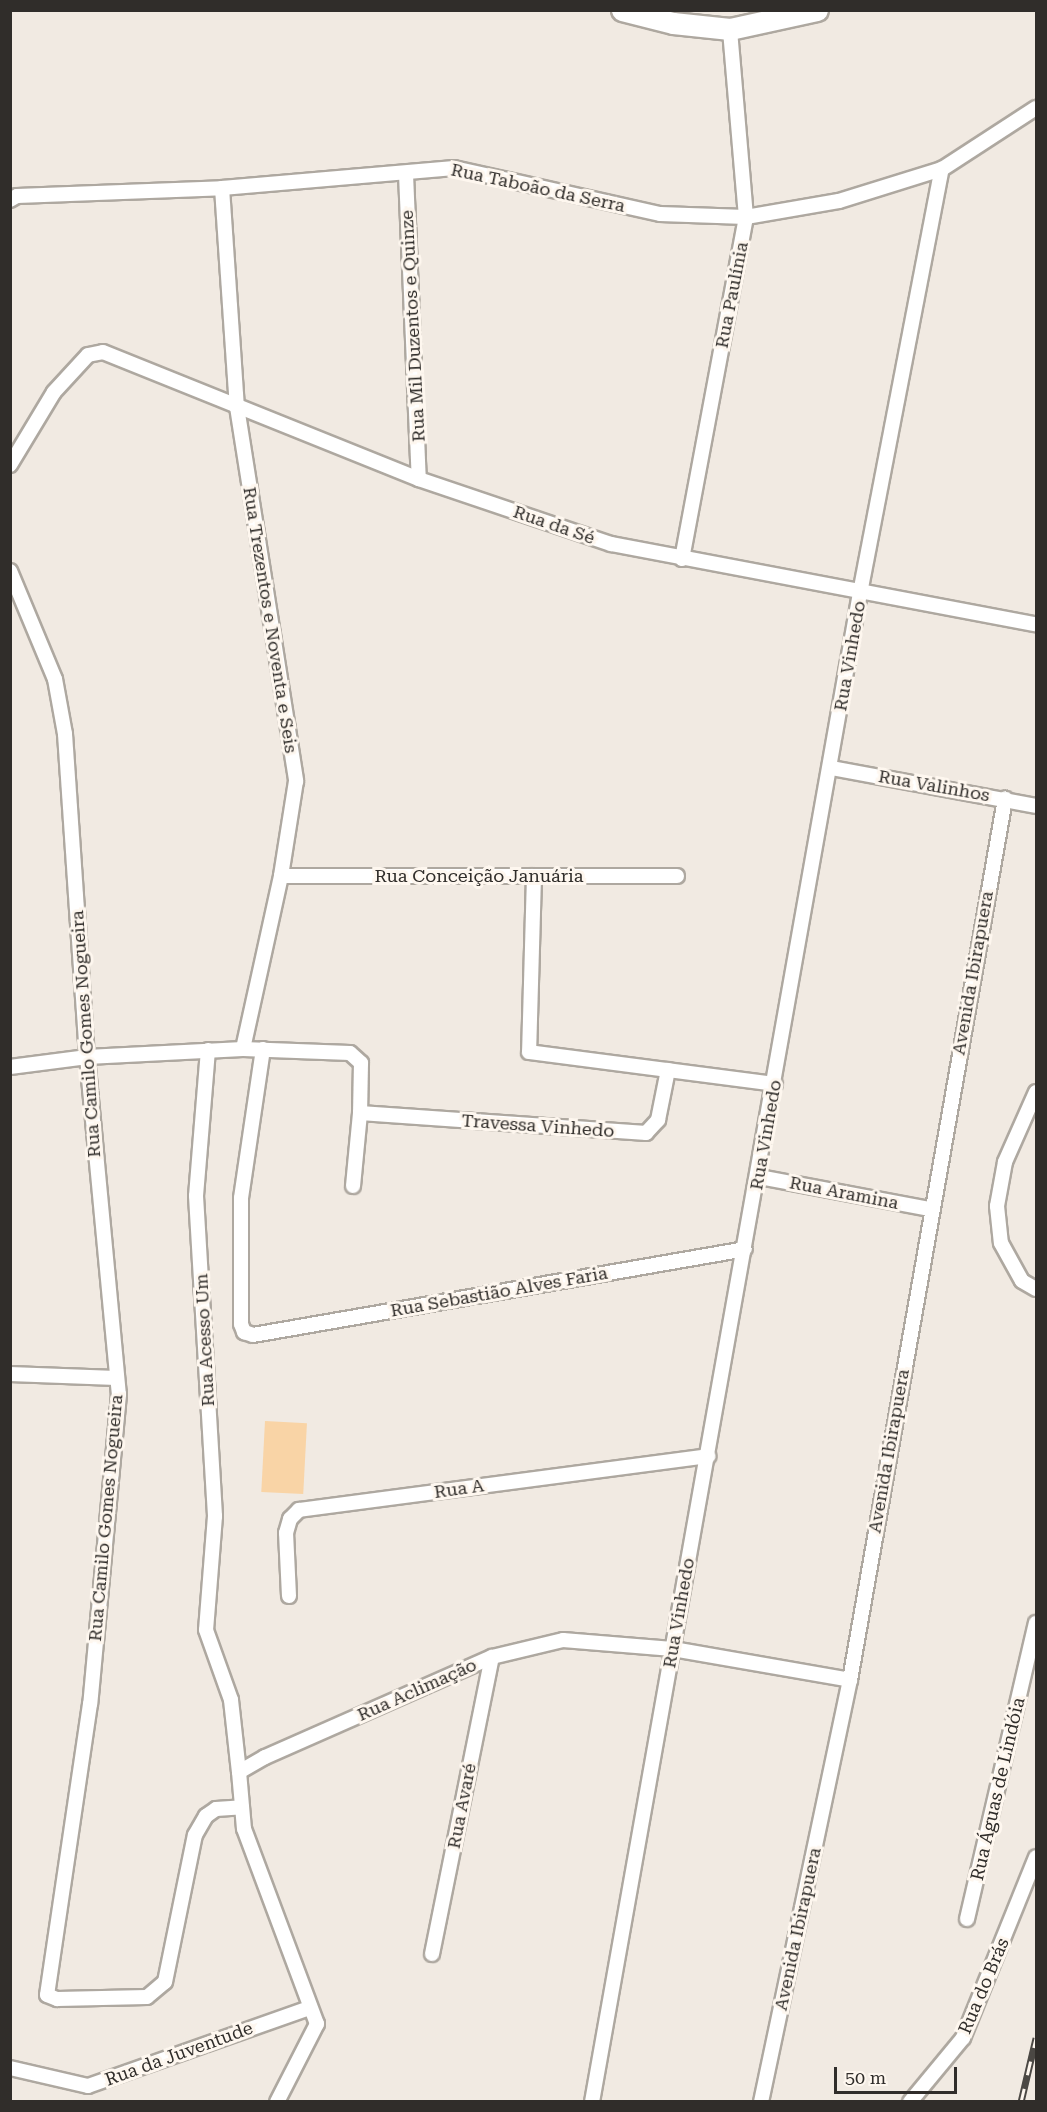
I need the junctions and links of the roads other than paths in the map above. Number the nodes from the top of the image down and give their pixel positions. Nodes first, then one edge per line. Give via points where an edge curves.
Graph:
1 (622, 10) edge
2 (817, 10) edge
3 (730, 29) junction
4 (1036, 108) edge
5 (942, 169) junction
6 (406, 174) junction
7 (222, 188) junction
8 (14, 198) edge
9 (746, 217) junction
10 (237, 407) junction
11 (10, 465) edge
12 (419, 479) junction
13 (682, 559) junction
14 (10, 571) edge
15 (860, 593) junction
16 (1036, 624) edge
17 (831, 768) junction
18 (1005, 799) junction
19 (1036, 806) edge
20 (281, 876) junction
21 (534, 876) junction
22 (677, 876) dead end
23 (243, 1048) junction
24 (263, 1049) junction
25 (208, 1050) junction
26 (87, 1057) junction
27 (10, 1067) edge
28 (668, 1070) junction
29 (775, 1084) junction
30 (1036, 1092) edge
31 (360, 1113) junction
32 (759, 1177) junction
33 (354, 1186) dead end
34 (930, 1209) junction
35 (745, 1249) junction
36 (1036, 1289) edge
37 (10, 1374) edge
38 (116, 1378) junction
39 (708, 1456) junction
40 (289, 1596) dead end
41 (1036, 1623) edge
42 (673, 1649) junction
43 (492, 1657) junction
44 (850, 1680) junction
45 (239, 1772) junction
46 (243, 1807) junction
47 (1036, 1857) edge
48 (967, 1919) dead end
49 (432, 1954) dead end
50 (310, 2008) junction
51 (10, 2068) edge
52 (277, 2101) edge
53 (592, 2102) edge
54 (761, 2102) edge
55 (909, 2102) edge

1 - 3 main road via 673,23
2 - 3 main road
3 - 9 street, Rua Paulínia
4 - 5 street, Rua Taboão da Serra
5 - 9 street, Rua Taboão da Serra via 838,201
5 - 15 street, Rua Vinhedo
6 - 7 street, Rua Taboão da Serra
6 - 9 street, Rua Taboão da Serra via 454,168 660,214
6 - 12 street, Rua Mil Duzentos e Quinze
7 - 8 street, Rua Taboão da Serra
7 - 10 street, Rua Trezentos e Noventa e Seis
9 - 13 street, Rua Paulínia
10 - 11 street, Rua da Sé via 103,352 93,352 54,392
10 - 12 street, Rua da Sé
10 - 20 street, Rua Trezentos e Noventa e Seis via 296,781
12 - 13 street, Rua da Sé via 610,544
13 - 15 street, Rua da Sé
14 - 26 street, Rua Camilo Gomes Nogueira via 55,679 65,734
15 - 16 street, Rua da Sé
15 - 17 street, Rua Vinhedo
17 - 18 street, Rua Valinhos
17 - 29 street, Rua Vinhedo
18 - 19 street, Rua Valinhos
18 - 34 street, Avenida Ibirapuera
20 - 21 street, Rua Conceição Januária
20 - 23 street, Rua Trezentos e Noventa e Seis
21 - 22 street, Rua Conceição Januária
21 - 28 street via 527,1049 532,1054
23 - 24 street
23 - 25 street
24 - 31 street via 357,1055 361,1063
24 - 35 street, Rua Sebastião Alves Faria via 241,1198 244,1332 253,1335
25 - 26 street
25 - 45 street, Rua Acesso Um via 196,1196 215,1516 206,1629 231,1700
26 - 27 street
26 - 38 street, Rua Camilo Gomes Nogueira
28 - 29 street
28 - 31 street, Travessa Vinhedo via 658,1120 646,1133
29 - 32 street, Rua Vinhedo
30 - 36 street via 1005,1162 997,1206 1000,1243 1022,1281
31 - 33 street
32 - 34 street, Rua Aramina
32 - 35 street, Rua Vinhedo
34 - 44 street, Avenida Ibirapuera
35 - 39 street, Rua Vinhedo
37 - 38 street
38 - 46 street, Rua Camilo Gomes Nogueira via 119,1394 90,1704 47,1995 57,1999 147,1997 165,1982 195,1835 206,1816 216,1809
39 - 40 street, Rua A via 299,1510 290,1519 286,1533
39 - 42 street, Rua Vinhedo
41 - 48 street, Rua Águas de Lindóia
42 - 43 street, Rua Aclimação via 562,1640
42 - 44 street, Rua Aclimação
42 - 53 street, Rua Vinhedo
43 - 45 street, Rua Aclimação via 265,1756
43 - 49 street, Rua Avaré
44 - 54 street, Avenida Ibirapuera
45 - 46 street
46 - 50 street via 244,1829
47 - 55 street, Rua do Brás via 963,2038
50 - 51 street, Rua da Juventude via 88,2086
50 - 52 street via 317,2024

